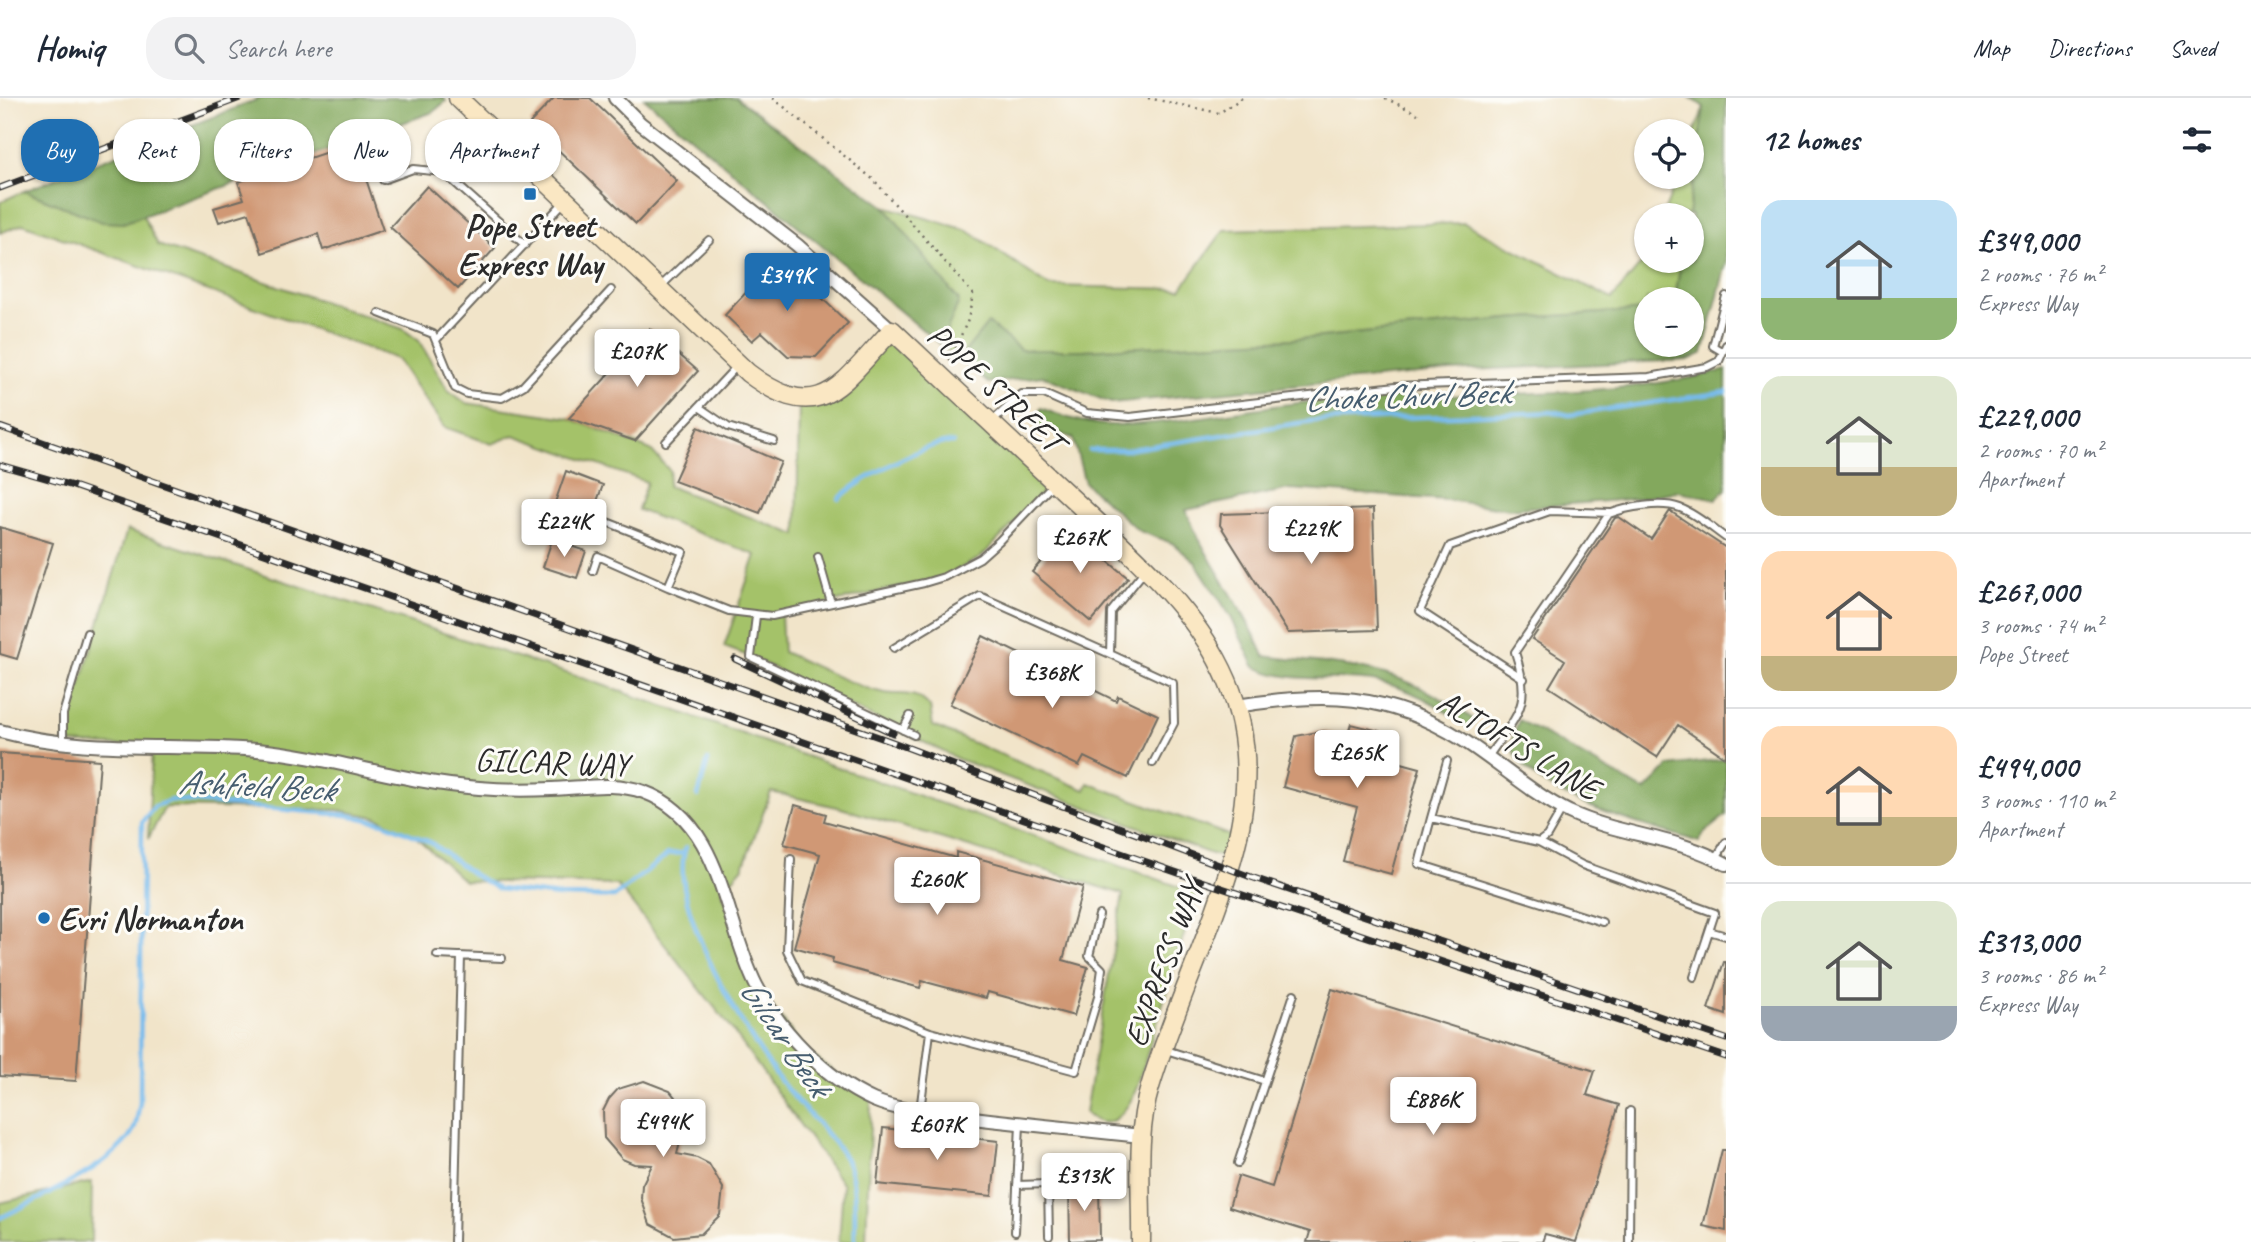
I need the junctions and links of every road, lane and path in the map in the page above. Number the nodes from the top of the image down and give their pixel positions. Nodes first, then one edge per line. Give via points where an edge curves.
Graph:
1 (458, 98) edge
2 (615, 98) edge
3 (773, 98) edge
4 (1148, 98) edge
5 (1242, 98) edge
6 (1385, 98) edge
7 (1418, 114) dead end
8 (411, 170) edge
9 (566, 200) junction
10 (709, 240) dead end
11 (525, 245) junction
12 (658, 288) junction
13 (611, 290) dead end
14 (1726, 296) edge
15 (379, 313) dead end
16 (892, 330) junction
17 (437, 339) junction
18 (1725, 349) edge
19 (738, 364) junction
20 (942, 376) junction
21 (699, 407) junction
22 (991, 423) junction
23 (774, 441) dead end
24 (666, 442) dead end
25 (1055, 482) junction
26 (1613, 513) junction
27 (607, 522) dead end
28 (1726, 538) edge
29 (818, 556) dead end
30 (1147, 567) junction
31 (593, 571) dead end
32 (668, 587) junction
33 (831, 603) junction
34 (756, 615) junction
35 (87, 633) dead end
36 (894, 648) dead end
37 (1110, 654) junction
38 (1524, 679) junction
39 (1237, 706) junction
40 (910, 716) dead end
41 (903, 730) junction
42 (0, 731) edge
43 (914, 735) dead end
44 (63, 743) junction
45 (1488, 758) junction
46 (1447, 761) dead end
47 (1153, 764) dead end
48 (1563, 808) junction
49 (1432, 818) junction
50 (1539, 842) junction
51 (1726, 842) edge
52 (791, 859) dead end
53 (1721, 861) edge
54 (1099, 915) dead end
55 (1602, 922) dead end
56 (1709, 930) junction
57 (1726, 936) edge
58 (437, 956) dead end
59 (461, 956) junction
60 (502, 958) dead end
61 (1694, 977) dead end
62 (1294, 994) dead end
63 (930, 1032) junction
64 (1164, 1049) junction
65 (1265, 1081) junction
66 (920, 1111) junction
67 (1630, 1111) dead end
68 (1020, 1124) junction
69 (1142, 1136) junction
70 (1049, 1160) dead end
71 (1238, 1163) dead end
72 (1048, 1184) junction
73 (1017, 1185) junction
74 (1014, 1232) dead end
75 (1049, 1236) dead end
76 (454, 1242) edge
77 (1141, 1242) edge
78 (1629, 1242) edge

1 - 9 street, POPE STREET
2 - 16 street via 640,123 787,236
3 - 20 path via 874,180 974,295 968,320
4 - 5 path via 1219,113
6 - 7 path
8 - 11 lane via 443,172
9 - 11 lane
9 - 12 street, POPE STREET
10 - 12 lane
11 - 17 lane
12 - 19 street, POPE STREET
13 - 17 lane via 523,386 502,398 454,388
14 - 18 lane via 1713,346
15 - 17 lane via 424,328
16 - 19 street, POPE STREET via 832,393 799,400 766,387
16 - 20 street, POPE STREET
18 - 22 lane via 1719,361 1707,367 1649,377 1396,386 1130,417 1087,413 1044,394 1022,394
19 - 21 lane
20 - 22 street, POPE STREET
21 - 23 lane via 728,427
21 - 24 lane
22 - 25 street, POPE STREET
25 - 30 street, POPE STREET
25 - 33 lane via 999,541 960,569 924,583
26 - 28 lane via 1674,506
26 - 38 lane via 1599,526 1515,652
26 - 38 lane via 1550,511 1450,546 1420,611
27 - 32 lane via 683,552
29 - 33 lane
30 - 37 lane via 1111,612
30 - 39 street, POPE STREET via 1199,627
31 - 32 lane via 598,556
32 - 34 lane via 729,611
33 - 34 lane via 772,616
34 - 41 lane via 751,657
35 - 44 lane via 63,714
36 - 37 lane via 980,596
37 - 47 lane via 1173,683 1174,723
38 - 45 lane via 1524,701
39 - 45 street, ALTOFTS LANE via 1297,696 1376,703 1421,716
39 - 64 street, EXPRESS WAY via 1244,772 1232,859
40 - 41 lane
41 - 43 lane
42 - 44 street, GILCAR WAY
44 - 66 street, GILCAR WAY via 260,751 440,784 512,790 612,786 651,795 675,808 705,847 756,985 788,1030 806,1051 855,1089 888,1105
45 - 48 street, ALTOFTS LANE
46 - 49 lane
48 - 50 lane
48 - 53 street, ALTOFTS LANE via 1602,825 1686,844
49 - 50 lane
49 - 55 lane via 1419,864
50 - 56 lane via 1582,865 1715,913
51 - 53 lane
52 - 63 lane via 787,950 802,981
54 - 63 lane via 1089,956 1102,969 1098,997 1076,1072
56 - 57 lane
56 - 61 lane
58 - 59 lane
59 - 60 lane
59 - 76 lane
62 - 65 lane
63 - 66 lane
64 - 65 lane
64 - 69 street, EXPRESS WAY via 1149,1088
65 - 71 lane
66 - 68 street, GILCAR WAY
67 - 78 lane
68 - 69 street, GILCAR WAY
68 - 73 lane
69 - 77 street, EXPRESS WAY
70 - 72 lane
72 - 73 lane
72 - 75 lane
73 - 74 lane

